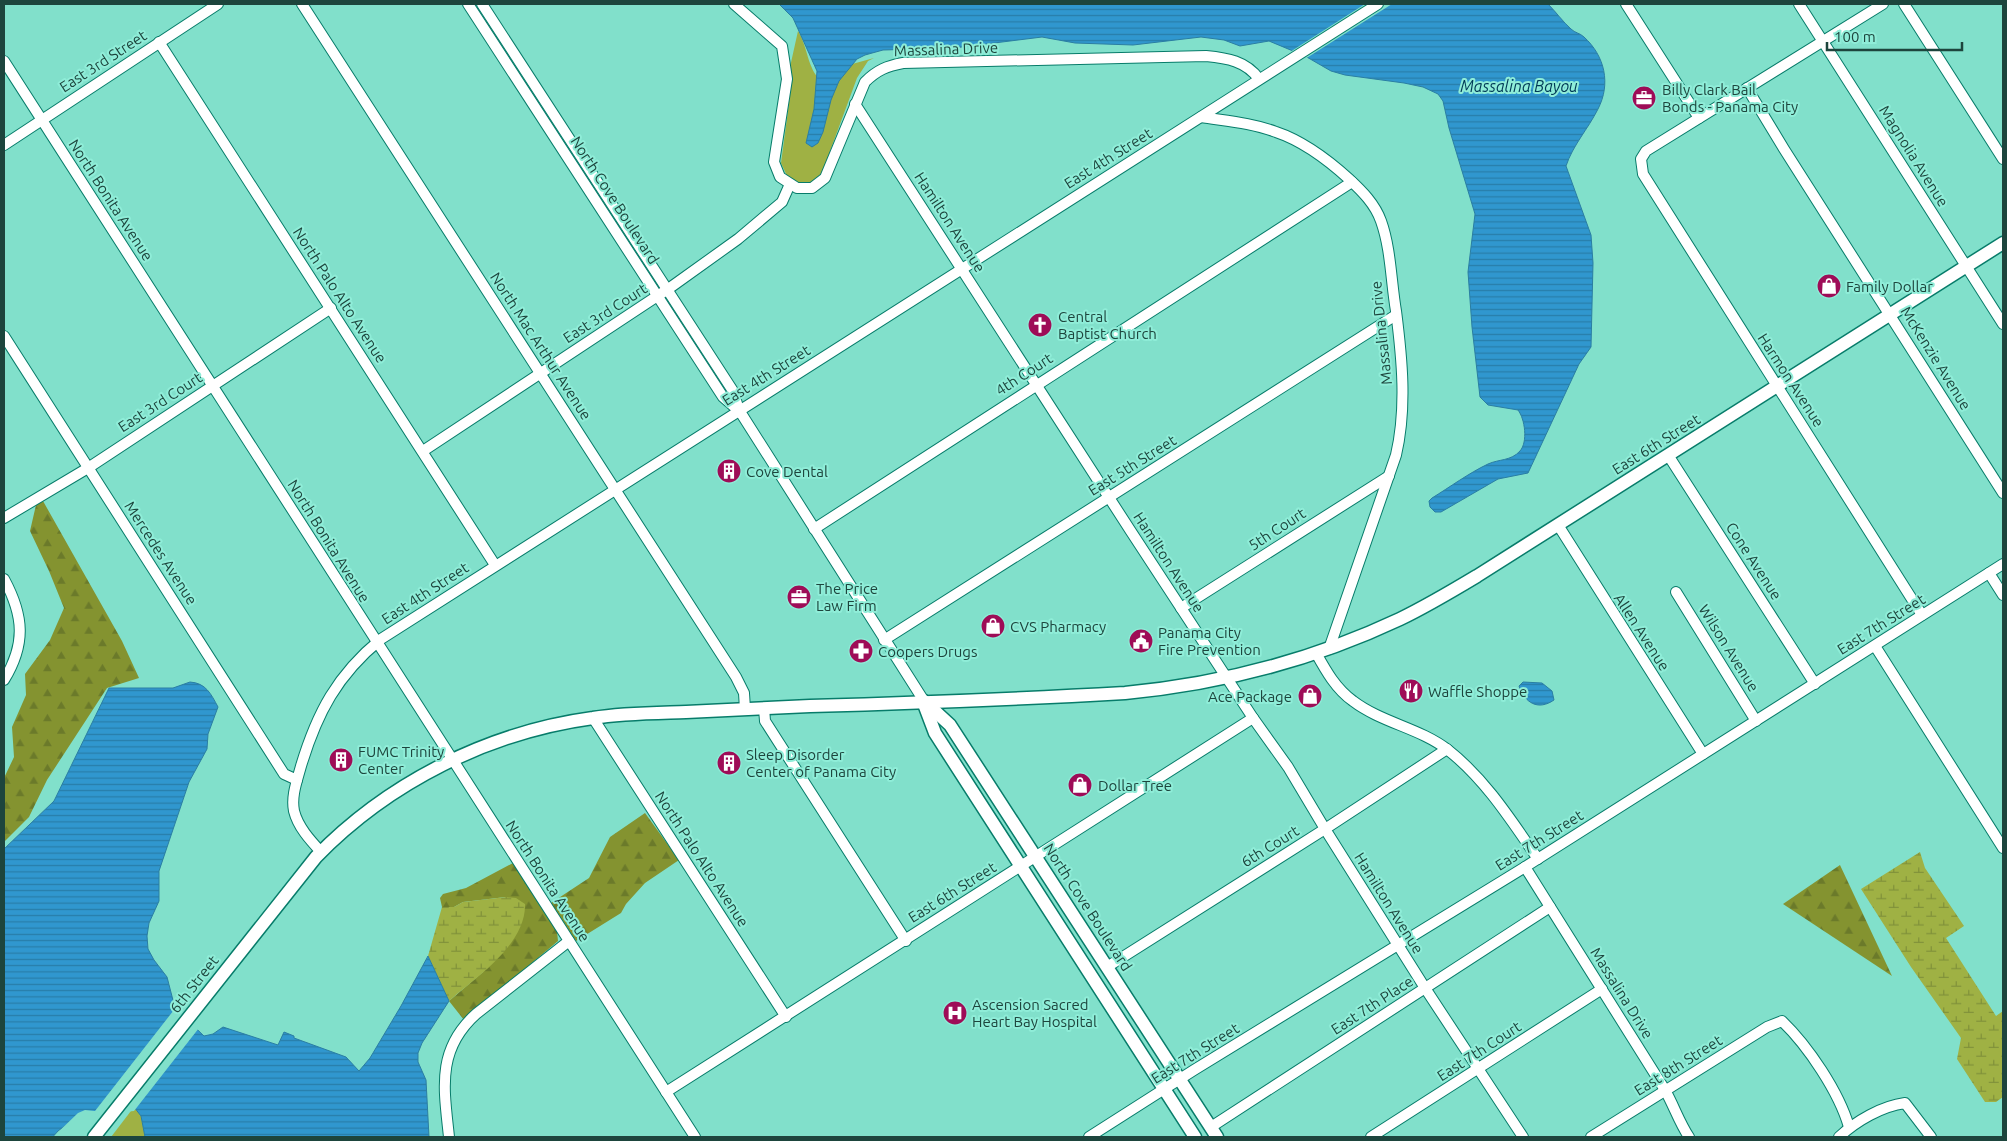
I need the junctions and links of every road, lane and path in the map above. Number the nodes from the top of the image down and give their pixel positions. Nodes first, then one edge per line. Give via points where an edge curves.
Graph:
1 (218, 4) edge
2 (302, 4) edge
3 (468, 4) edge
4 (482, 4) edge
5 (734, 4) edge
6 (1378, 4) edge
7 (1626, 4) edge
8 (1800, 4) edge
9 (1882, 4) edge
10 (1904, 4) edge
11 (1823, 40) junction
12 (160, 42) junction
13 (4, 61) edge
14 (1259, 79) junction
15 (534, 83) junction
16 (1747, 88) junction
17 (524, 90) junction
18 (855, 104) junction
19 (1201, 117) junction
20 (1699, 118) junction
21 (41, 120) junction
22 (4, 145) edge
23 (2003, 159) edge
24 (1352, 182) junction
25 (790, 184) junction
26 (2003, 243) edge
27 (1967, 266) junction
28 (962, 268) junction
29 (667, 290) junction
30 (657, 296) junction
31 (331, 308) junction
32 (1396, 315) junction
33 (1890, 315) junction
34 (2003, 324) edge
35 (4, 336) edge
36 (540, 373) junction
37 (1036, 384) junction
38 (213, 386) junction
39 (1777, 386) junction
40 (739, 410) junction
41 (423, 451) junction
42 (1668, 455) junction
43 (88, 468) junction
44 (1389, 476) junction
45 (615, 489) junction
46 (2003, 493) edge
47 (1109, 498) junction
48 (4, 518) edge
49 (1558, 526) junction
50 (814, 528) junction
51 (2003, 564) edge
52 (495, 565) junction
53 (1990, 573) junction
54 (4, 580) edge
55 (1676, 592) dead end
56 (2003, 594) edge
57 (1181, 608) junction
58 (1922, 615) junction
59 (884, 640) junction
60 (377, 642) junction
61 (1875, 646) junction
62 (1330, 649) junction
63 (1316, 653) junction
64 (1227, 678) junction
65 (4, 680) edge
66 (1815, 684) junction
67 (924, 702) junction
68 (764, 708) junction
69 (745, 709) junction
70 (593, 718) junction
71 (1253, 718) junction
72 (1756, 721) junction
73 (1447, 749) junction
74 (1703, 754) junction
75 (453, 760) junction
76 (297, 780) junction
77 (1325, 829) junction
78 (2003, 848) edge
79 (321, 852) junction
80 (1036, 857) junction
81 (1538, 859) junction
82 (1022, 867) junction
83 (1525, 867) junction
84 (1550, 907) junction
85 (569, 941) junction
86 (906, 941) junction
87 (1398, 946) junction
88 (1108, 967) junction
89 (1425, 988) junction
90 (1602, 989) junction
91 (786, 1017) junction
92 (1479, 1069) junction
93 (1180, 1079) junction
94 (1164, 1089) junction
95 (1665, 1090) junction
96 (666, 1092) junction
97 (1849, 1127) junction
98 (1214, 1132) edge
99 (97, 1134) edge
100 (450, 1137) edge
101 (695, 1137) edge
102 (1089, 1137) edge
103 (1195, 1137) edge
104 (1371, 1137) edge
105 (1523, 1137) edge
106 (1591, 1137) edge
107 (1689, 1137) edge
108 (1839, 1137) edge
109 (1931, 1137) edge

1 - 12 street, East 3rd Street
2 - 36 street, North Mac Arthur Avenue
3 - 17 street, North Cove Boulevard
4 - 15 street, North Cove Boulevard
5 - 25 street via 782,46 787,79 774,162 780,177
6 - 14 street, East 4th Street
7 - 20 street
8 - 11 street, Magnolia Avenue
9 - 11 street
10 - 23 street
11 - 16 street
11 - 27 street, Magnolia Avenue
12 - 21 street, East 3rd Street
12 - 31 street, North Palo Alto Avenue
13 - 21 street, North Bonita Avenue
14 - 18 street, Massalina Drive via 1238,62 1206,56 903,63 874,73 865,82
14 - 19 street, East 4th Street
15 - 17 street
15 - 29 street, North Cove Boulevard
16 - 20 street
16 - 33 street, McKenzie Avenue
17 - 30 street, North Cove Boulevard
18 - 25 street, Massalina Drive via 825,178 812,188 797,188
18 - 28 street, Hamilton Avenue
19 - 24 street, Massalina Drive via 1288,136
19 - 28 street, East 4th Street
20 - 39 street, Harmon Avenue via 1646,151 1641,158 1643,174
21 - 22 street, East 3rd Street
21 - 38 street, North Bonita Avenue
24 - 32 street, Massalina Drive via 1369,200 1381,221
24 - 37 street, 4th Court
25 - 29 street, East 3rd Court via 782,202 738,239
26 - 27 main road, East 6th Street
27 - 33 main road, East 6th Street
27 - 34 street, Magnolia Avenue
28 - 37 street, Hamilton Avenue
28 - 40 street, East 4th Street
29 - 30 street, East 3rd Court
29 - 40 street, North Cove Boulevard via 733,391
30 - 36 street, East 3rd Court
30 - 40 street, North Cove Boulevard via 723,397
31 - 38 street, East 3rd Court
31 - 41 street, North Palo Alto Avenue
32 - 44 street, Massalina Drive via 1403,400 1398,446
32 - 47 street, East 5th Street
33 - 39 main road, East 6th Street
33 - 46 street, McKenzie Avenue
35 - 43 street, Mercedes Avenue
36 - 41 street, East 3rd Court
36 - 45 street, North Mac Arthur Avenue
37 - 47 street, Hamilton Avenue
37 - 50 street, 4th Court
38 - 43 street, East 3rd Court
38 - 60 street, North Bonita Avenue
39 - 42 main road, East 6th Street
39 - 58 street, Harmon Avenue
40 - 45 street, East 4th Street
40 - 50 street, North Cove Boulevard
41 - 52 street, North Palo Alto Avenue
42 - 49 main road, East 6th Street
42 - 66 street, Cone Avenue
43 - 48 street, East 3rd Court
43 - 76 street, Mercedes Avenue via 284,774
44 - 57 street, 5th Court
44 - 62 street, Massalina Drive
45 - 52 street, East 4th Street
45 - 69 street, North Mac Arthur Avenue via 736,677 743,691
47 - 57 street, Hamilton Avenue
47 - 59 street, East 5th Street
49 - 62 main road, East 6th Street via 1422,608
49 - 74 street, Allen Avenue
50 - 59 street, North Cove Boulevard
51 - 53 street, East 7th Street
52 - 60 street, East 4th Street
53 - 56 street
53 - 58 street, East 7th Street
54 - 65 street via 14,598 21,641
55 - 72 street, Wilson Avenue
57 - 64 street, Hamilton Avenue
58 - 61 street, East 7th Street
59 - 67 street, North Cove Boulevard
60 - 75 street, North Bonita Avenue
60 - 76 street, East 4th Street via 354,664 330,695 313,731
61 - 66 street, East 7th Street
61 - 78 street
62 - 63 main road, East 6th Street
63 - 64 main road, East 6th Street
63 - 73 street via 1337,686 1352,701
64 - 67 main road, East 6th Street via 1125,693
64 - 71 street, Hamilton Avenue
66 - 72 street, East 7th Street
67 - 68 main road, East 6th Street
67 - 80 main road, North Cove Boulevard via 950,725
67 - 82 main road, North Cove Boulevard via 935,733
68 - 69 main road, 6th Street
68 - 86 street via 765,721
69 - 70 main road, 6th Street
70 - 75 main road, 6th Street via 519,733
70 - 91 street, North Palo Alto Avenue
71 - 77 street, Hamilton Avenue via 1288,766
71 - 80 street, East 6th Street
72 - 74 street, East 7th Street
73 - 77 street, 6th Court
73 - 81 street via 1489,790
74 - 81 street, East 7th Street
75 - 79 main road, 6th Street via 384,800
75 - 85 street, North Bonita Avenue
76 - 79 street, East 4th Street via 293,799 295,814 304,832
77 - 87 street, Hamilton Avenue
77 - 88 street, 6th Court
79 - 99 main road, 6th Street
80 - 82 street, East 6th Street
80 - 88 main road, North Cove Boulevard
81 - 83 street, East 7th Street
82 - 86 street, East 6th Street
82 - 94 main road, North Cove Boulevard
83 - 84 street, Massalina Drive
83 - 87 street, East 7th Street
84 - 89 street, East 7th Place
84 - 90 street, Massalina Drive
85 - 96 street, North Bonita Avenue
85 - 100 street via 476,1014 456,1037 444,1076
86 - 91 street, East 6th Street
87 - 89 street, Hamilton Avenue
87 - 93 street, East 7th Street
88 - 93 main road, North Cove Boulevard
89 - 92 street, Hamilton Avenue
89 - 98 street, East 7th Place
90 - 92 street, East 7th Court
90 - 95 street, Massalina Drive
91 - 96 street, East 6th Street
92 - 104 street, East 7th Court
92 - 105 street, Hamilton Avenue
93 - 94 street, East 7th Street
93 - 98 main road, North Cove Boulevard
94 - 102 street, East 7th Street
94 - 103 main road, North Cove Boulevard
95 - 97 street, East 8th Street via 1782,1020 1820,1070 1843,1107
95 - 106 street, East 8th Street
95 - 107 street, Massalina Drive via 1678,1121
96 - 101 street, North Bonita Avenue
97 - 108 street
97 - 109 street via 1893,1105 1905,1103

